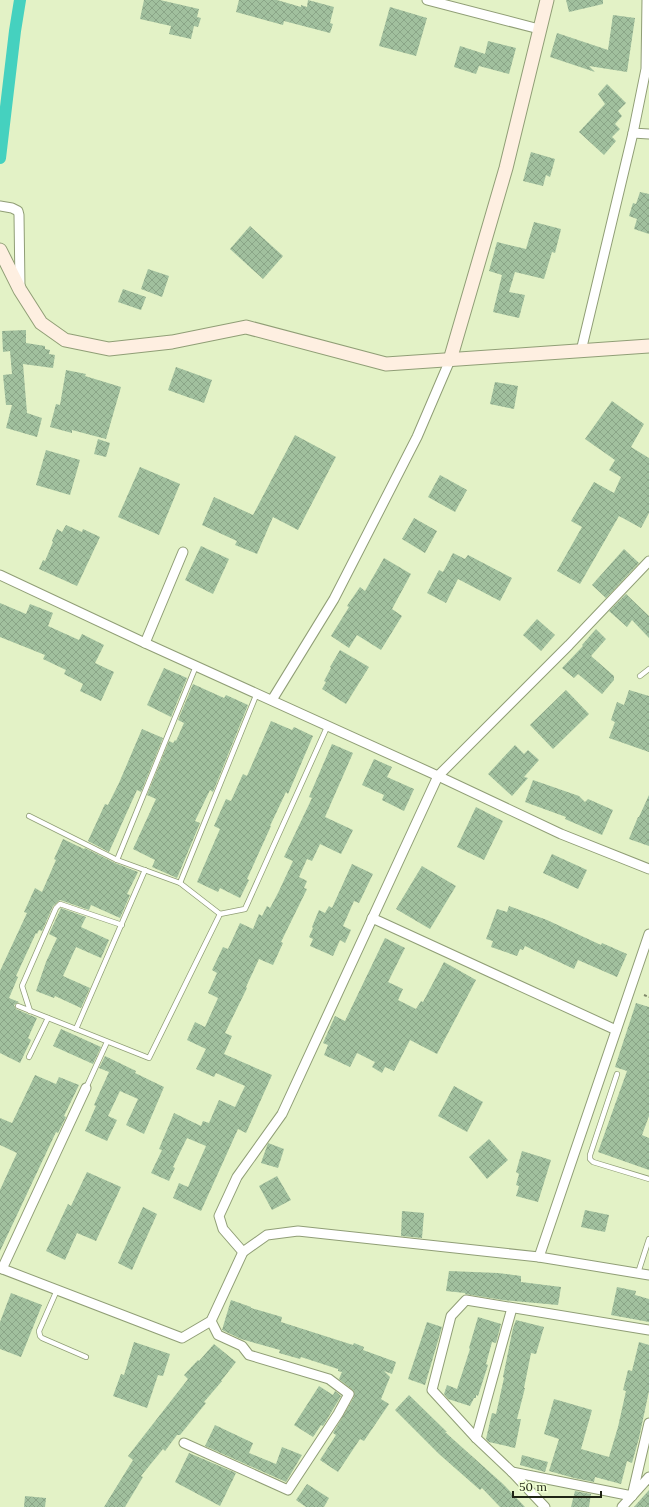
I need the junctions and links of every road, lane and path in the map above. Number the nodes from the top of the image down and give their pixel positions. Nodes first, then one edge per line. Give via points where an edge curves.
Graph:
1 (428, 0) edge
2 (547, 0) edge
3 (647, 0) edge
4 (539, 29) junction
5 (633, 133) junction
6 (649, 134) edge
7 (0, 206) edge
8 (0, 250) edge
9 (20, 290) junction
10 (649, 346) edge
11 (581, 351) junction
12 (450, 360) junction
13 (183, 552) dead end
14 (649, 560) edge
15 (0, 575) edge
16 (145, 643) junction
17 (196, 666) junction
18 (649, 669) edge
19 (640, 676) dead end
20 (257, 693) junction
21 (272, 700) junction
22 (328, 725) junction
23 (438, 776) junction
24 (29, 816) dead end
25 (117, 860) junction
26 (649, 869) edge
27 (145, 870) junction
28 (180, 883) junction
29 (220, 914) junction
30 (372, 918) junction
31 (122, 926) junction
32 (649, 934) edge
33 (644, 995) dead end
34 (649, 997) edge
35 (18, 1006) dead end
36 (30, 1011) junction
37 (48, 1018) junction
38 (76, 1029) junction
39 (616, 1030) junction
40 (107, 1042) junction
41 (29, 1056) dead end
42 (617, 1074) dead end
43 (86, 1088) joint
44 (649, 1178) edge
45 (648, 1243) edge
46 (243, 1252) junction
47 (539, 1257) junction
48 (1, 1269) edge
49 (638, 1273) junction
50 (649, 1275) edge
51 (57, 1290) junction
52 (512, 1308) junction
53 (211, 1321) junction
54 (649, 1330) edge
55 (86, 1357) dead end
56 (649, 1423) edge
57 (476, 1438) junction
58 (184, 1443) dead end
59 (512, 1472) junction
60 (649, 1477) edge
61 (632, 1496) junction
62 (545, 1507) edge
63 (622, 1507) edge

1 - 4 street
2 - 4 street
3 - 5 street via 646,69
4 - 12 street via 506,168
5 - 6 street
5 - 11 street
7 - 9 street via 18,211
8 - 9 street
9 - 12 street via 40,323 65,340 109,349 172,342 246,327 386,364
10 - 11 street
11 - 12 street
12 - 21 street via 417,437 334,599
13 - 16 street
14 - 23 street via 569,645
15 - 16 street
16 - 17 street
17 - 20 street
17 - 25 lane
18 - 19 lane
20 - 21 street
20 - 28 lane
21 - 22 street
22 - 23 street
22 - 29 lane via 245,909
23 - 26 street via 561,834
23 - 30 street
24 - 25 lane
25 - 27 lane
27 - 28 lane
27 - 31 lane
28 - 29 lane
29 - 40 lane via 149,1058
30 - 39 street
30 - 46 street via 282,1114 237,1176 219,1216 223,1229
31 - 36 lane via 60,904 22,986
31 - 38 lane
32 - 39 street
33 - 34 path
35 - 36 lane
36 - 37 lane
37 - 38 lane
37 - 41 lane
38 - 40 lane
39 - 47 street
40 - 43 lane
42 - 44 lane via 590,1159
43 - 48 street
45 - 49 lane
46 - 47 street via 267,1235 298,1231
46 - 53 street
47 - 49 street
48 - 51 street
49 - 50 street
51 - 53 street via 182,1338
51 - 55 lane via 39,1331 40,1336
52 - 54 street
52 - 57 street
52 - 57 street via 466,1300 451,1316 432,1390
53 - 58 street via 218,1335 242,1346 249,1355 329,1379 349,1394 288,1490
56 - 61 street
57 - 59 street
59 - 61 street
59 - 62 street
60 - 61 street
61 - 63 street

